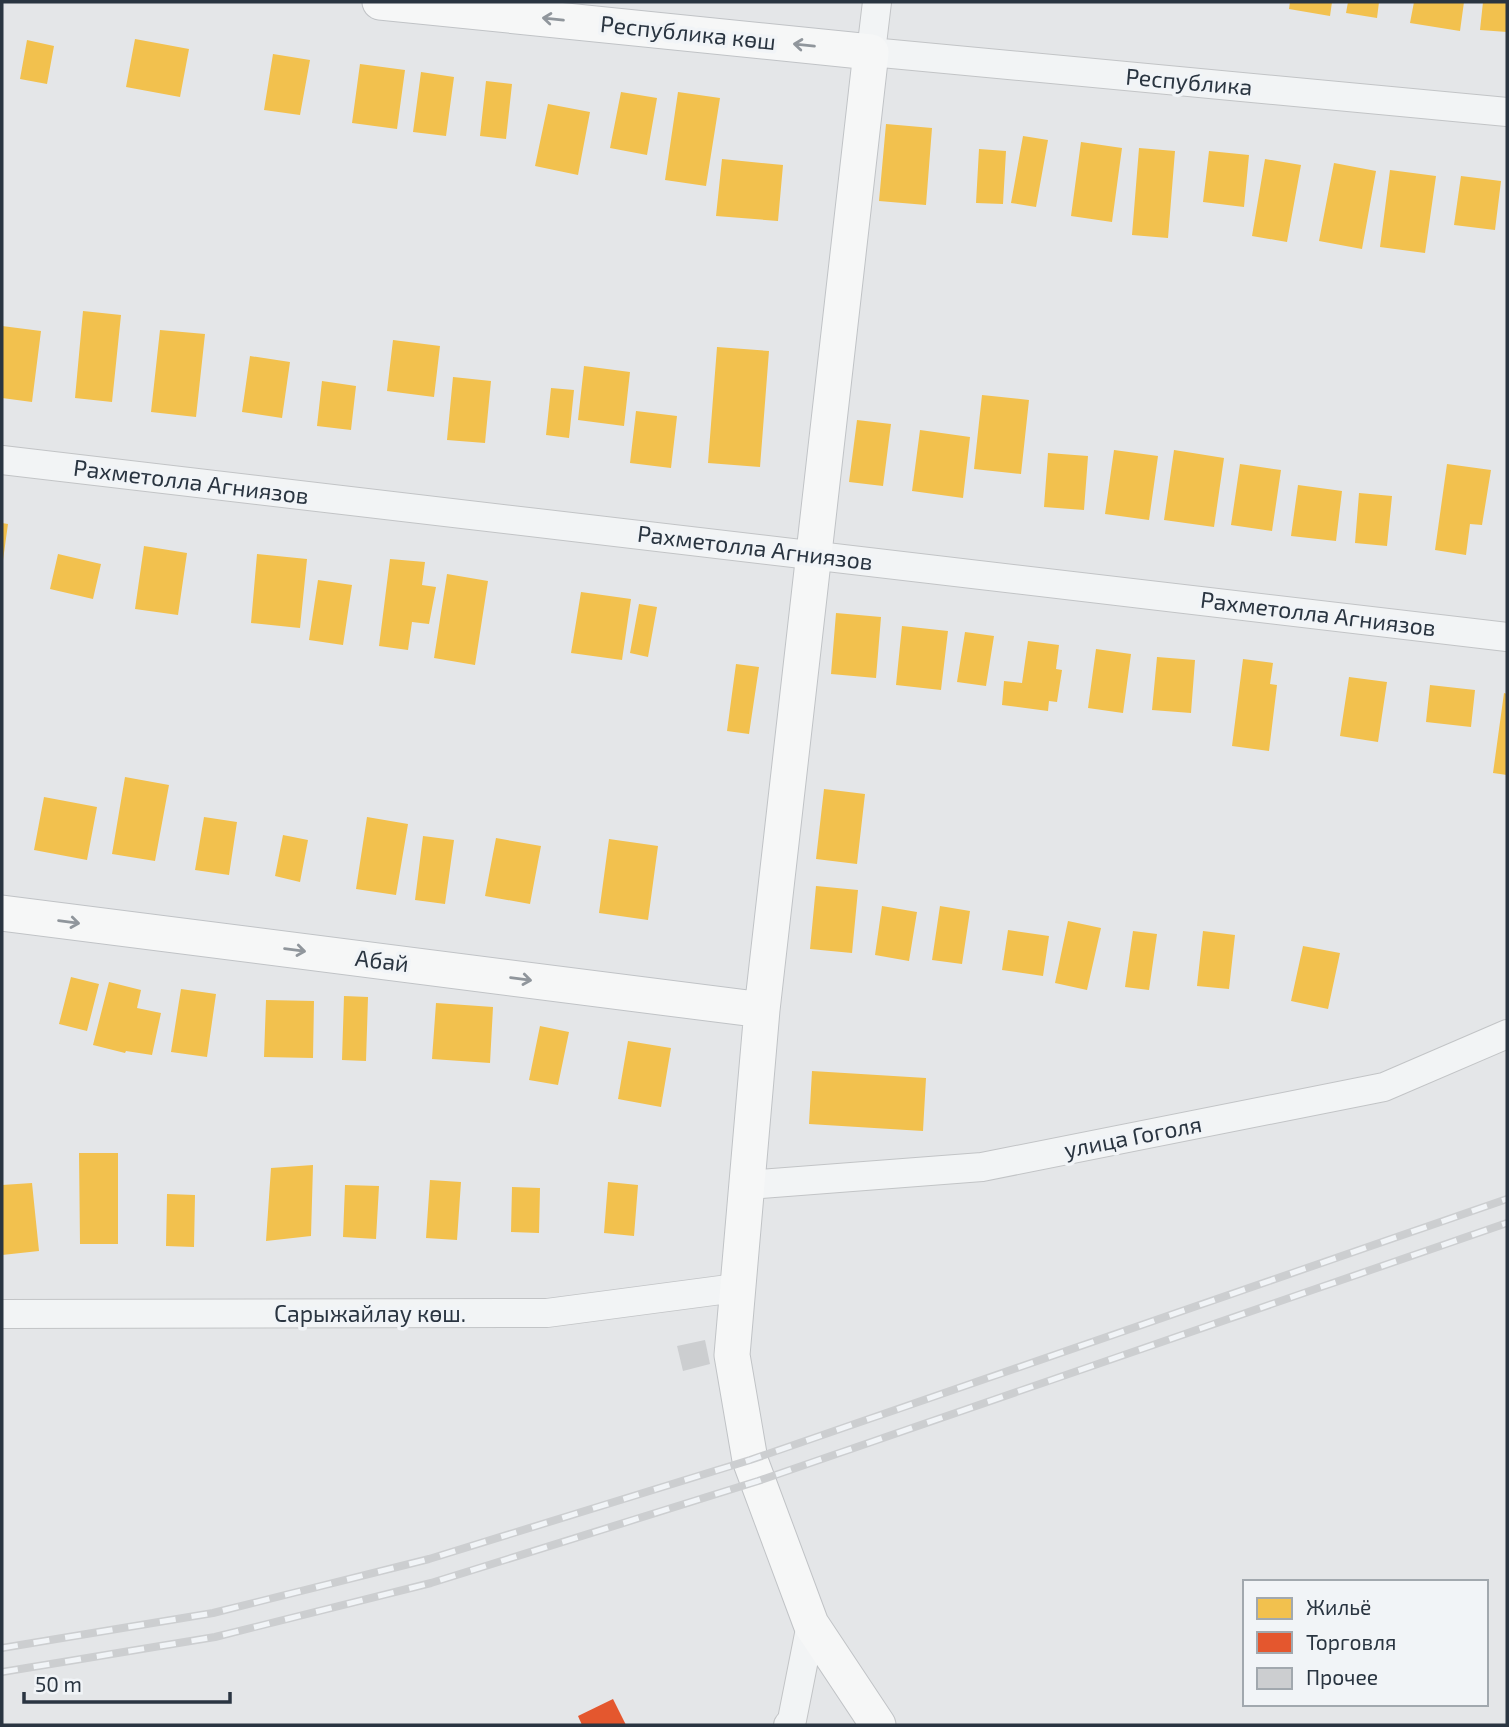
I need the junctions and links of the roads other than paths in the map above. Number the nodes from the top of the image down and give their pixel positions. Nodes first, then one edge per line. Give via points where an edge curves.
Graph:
1 (380, 2) edge
2 (877, 2) edge
3 (872, 52) junction
4 (1507, 112) edge
5 (2, 460) edge
6 (815, 555) junction
7 (1507, 637) edge
8 (2, 913) edge
9 (762, 1010) junction
10 (1507, 1034) edge
11 (747, 1185) junction
12 (736, 1288) junction
13 (2, 1314) edge
14 (811, 1624) junction
15 (788, 1725) edge
16 (878, 1725) edge

3 -> 1 main road, Республика көш
2 - 3 street
3 - 4 street, Республика
3 - 6 main road
5 - 6 street, Рахметолла Агниязов
6 - 7 street, Рахметолла Агниязов
6 - 9 main road
8 -> 9 main road, Абай
9 - 11 main road
10 - 11 street, улица Гоголя via 1384,1087 1009,1162
11 - 12 main road
12 - 13 street, Сарыжайлау көш. via 547,1314
12 - 14 main road via 732,1356 750,1460
14 - 15 street
14 - 16 main road

